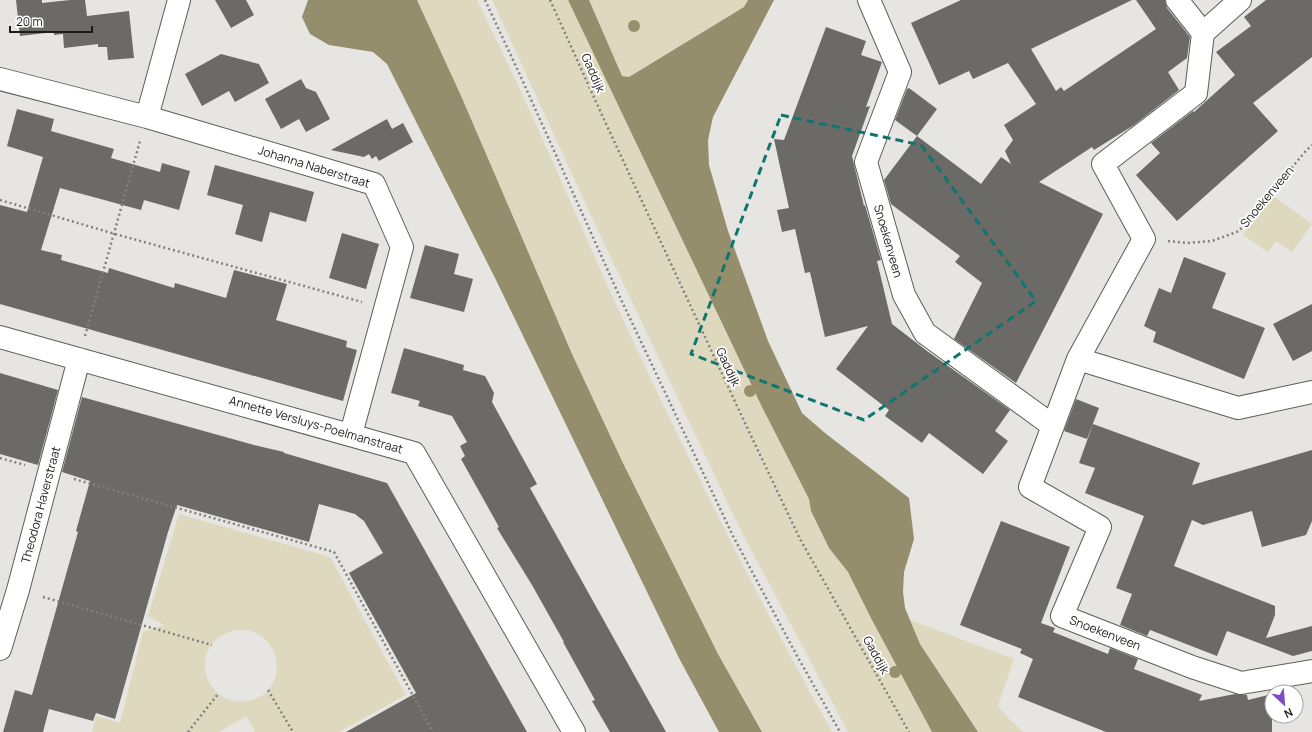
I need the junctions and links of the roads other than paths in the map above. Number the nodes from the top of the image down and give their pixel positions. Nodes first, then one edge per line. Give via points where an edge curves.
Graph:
1 (179, 0) edge
2 (869, 0) edge
3 (1177, 0) edge
4 (1240, 0) edge
5 (1203, 33) junction
6 (0, 79) edge
7 (147, 117) junction
8 (0, 337) edge
9 (79, 359) junction
10 (1078, 360) junction
11 (1312, 392) edge
12 (1053, 426) junction
13 (350, 434) junction
14 (0, 649) edge
15 (1312, 671) edge
16 (574, 732) edge

1 - 7 street
2 - 12 street, Snoekenveen via 900,72 866,162 904,295 925,332
3 - 5 street
4 - 5 street
5 - 10 street, Snoekenveen via 1196,93 1103,164 1144,239
6 - 7 street, Johanna Naberstraat
7 - 13 street, Johanna Naberstraat via 374,184 402,247
8 - 9 street, Annette Versluys-Poelmanstraat
9 - 13 street, Annette Versluys-Poelmanstraat
9 - 14 street, Theodora Haverstraat
10 - 11 street via 1238,408
10 - 12 street, Snoekenveen
12 - 15 street, Snoekenveen via 1030,487 1100,527 1062,616 1192,667 1241,683
13 - 16 street, Annette Versluys-Poelmanstraat via 414,453

